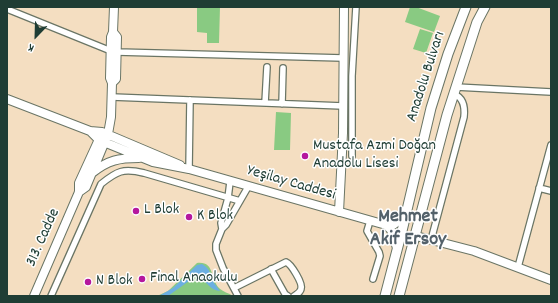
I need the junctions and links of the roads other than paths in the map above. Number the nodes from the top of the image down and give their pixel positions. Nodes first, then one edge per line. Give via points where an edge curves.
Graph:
1 (114, 7) edge
2 (344, 7) edge
3 (356, 7) edge
4 (466, 7) edge
5 (485, 7) edge
6 (7, 9) edge
7 (114, 52) junction
8 (343, 58) junction
9 (267, 67) dead end
10 (283, 68) dead end
11 (343, 76) junction
12 (352, 76) junction
13 (455, 90) junction
14 (551, 92) edge
15 (112, 97) junction
16 (7, 99) edge
17 (190, 100) junction
18 (265, 103) junction
19 (282, 104) junction
20 (343, 106) junction
21 (103, 137) junction
22 (551, 145) edge
23 (352, 156) dead end
24 (143, 158) junction
25 (189, 170) junction
26 (92, 173) junction
27 (230, 182) junction
28 (248, 187) junction
29 (539, 188) junction
30 (551, 191) edge
31 (79, 192) junction
32 (228, 198) junction
33 (240, 201) junction
34 (339, 212) junction
35 (405, 216) junction
36 (370, 221) junction
37 (386, 226) junction
38 (222, 229) junction
39 (416, 236) junction
40 (431, 240) junction
41 (397, 248) junction
42 (518, 267) junction
43 (271, 269) junction
44 (372, 279) dead end
45 (551, 280) edge
46 (234, 288) junction
47 (384, 295) edge
48 (34, 296) edge
49 (51, 296) edge
50 (238, 296) edge
51 (288, 296) edge
52 (294, 296) edge
53 (399, 296) edge

1 - 7 main road via 114,32 111,37
2 - 8 main road
3 - 12 street
4 - 35 main road, Anadolu Bulvarı via 431,108
5 - 13 main road, Anadolu Bulvarı via 477,22
6 - 7 street
7 - 8 street
7 - 15 main road via 116,79 112,84
8 - 11 main road
9 - 18 street
10 - 19 street
11 - 12 street
11 - 20 main road
12 - 23 street
13 - 14 street
13 - 39 main road, Anadolu Bulvarı
13 - 40 street via 462,101 464,117
15 - 17 street
15 - 21 main road via 110,124
16 - 21 main road, Yeşilay Caddesi
17 - 18 street
17 - 25 street
18 - 19 street
19 - 20 street
20 - 34 main road
21 - 24 main road, Yeşilay Caddesi
21 - 25 main road, Yeşilay Caddesi
21 - 26 main road, 313. Cadde
21 - 31 main road, 313. Cadde via 79,183
22 - 29 street
24 - 25 main road, Yeşilay Caddesi
24 - 26 main road via 120,158 110,161
25 - 27 main road, Yeşilay Caddesi
26 - 31 main road, 313. Cadde via 86,187
27 - 28 main road, Yeşilay Caddesi
27 - 32 street
28 - 33 street
28 - 34 main road, Yeşilay Caddesi
29 - 30 street
29 - 42 street
31 - 48 main road, 313. Cadde
32 - 33 street
32 - 38 street via 221,223
32 - 49 street via 144,173 129,170 113,174 101,184
33 - 38 street
34 - 36 main road, Yeşilay Caddesi
35 - 37 main road via 393,225
35 - 41 main road, Anadolu Bulvarı
36 - 37 main road, Yeşilay Caddesi
36 - 44 street via 367,231 380,256
37 - 41 main road via 391,230
38 - 46 street via 216,250
39 - 40 main road
39 - 53 main road, Anadolu Bulvarı
40 - 42 main road via 474,251
41 - 47 main road, Anadolu Bulvarı
42 - 45 main road
43 - 46 street
43 - 51 street
43 - 52 street via 286,262 290,264 301,285 301,290
46 - 50 street

